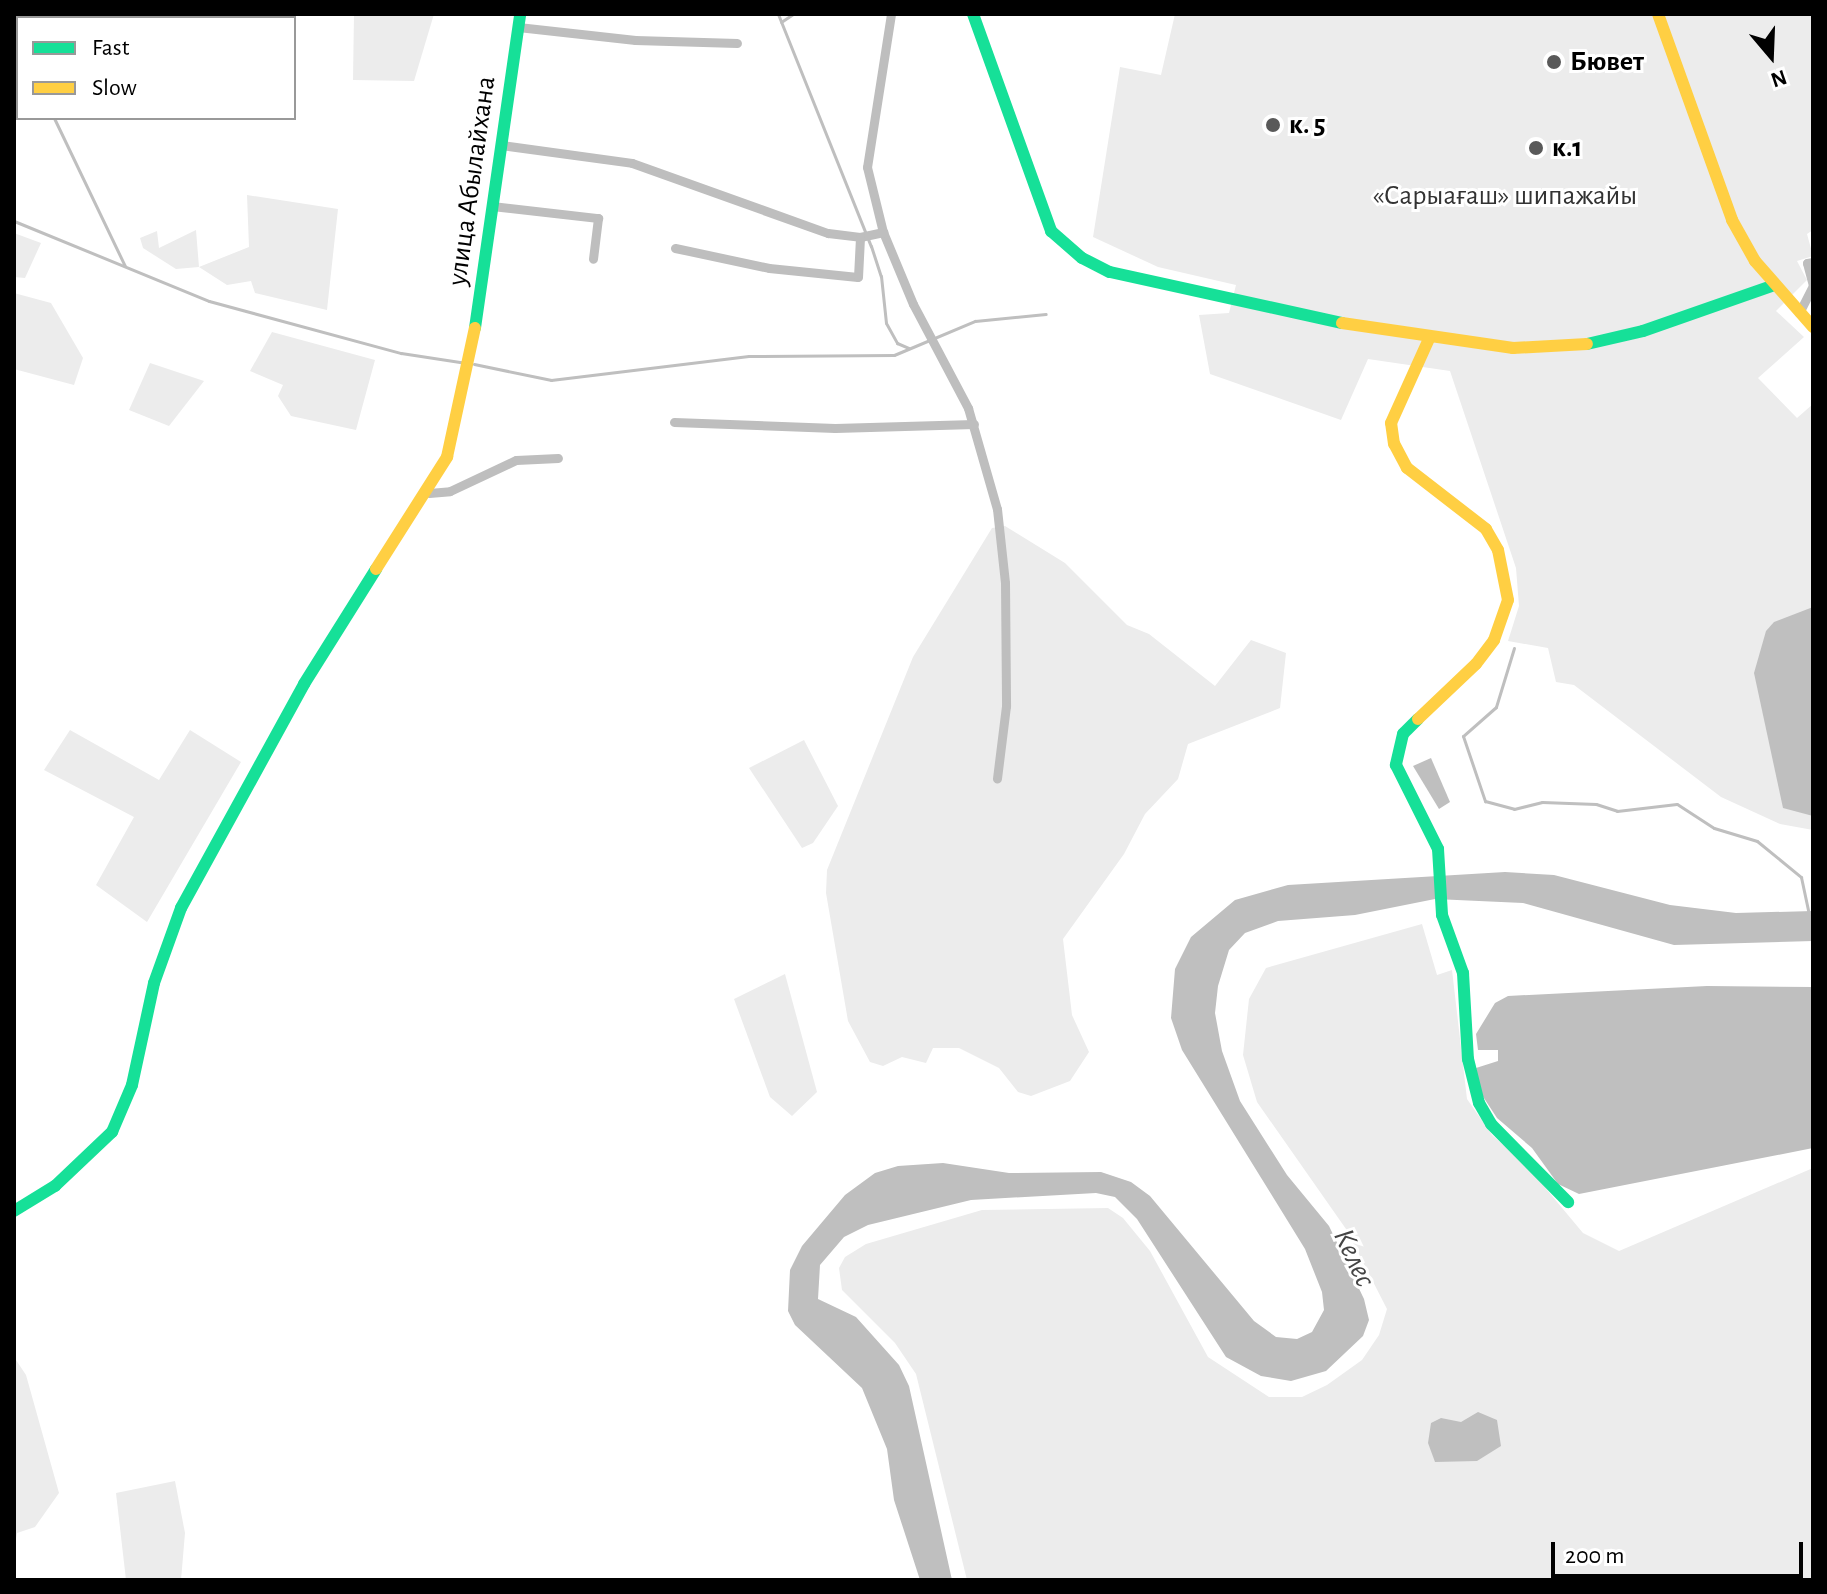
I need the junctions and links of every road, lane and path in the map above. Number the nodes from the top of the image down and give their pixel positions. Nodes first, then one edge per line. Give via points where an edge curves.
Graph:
1 (891, 14) edge
2 (973, 14) edge
3 (1658, 14) edge
4 (519, 20) edge
5 (737, 43) dead end
6 (501, 145) junction
7 (492, 206) junction
8 (883, 232) junction
9 (860, 237) junction
10 (675, 248) dead end
11 (593, 259) dead end
12 (1813, 262) edge
13 (1774, 285) junction
14 (1813, 285) edge
15 (1799, 313) junction
16 (1813, 327) edge
17 (1429, 339) junction
18 (674, 422) dead end
19 (974, 424) junction
20 (558, 458) dead end
21 (429, 493) junction
22 (997, 778) dead end
23 (1568, 1202) dead end
24 (14, 1211) edge

1 - 8 street via 868,136 867,167
2 - 17 street via 1036,200 1051,231 1082,258 1110,272 1232,302
3 - 13 street via 1732,220
4 - 5 street via 635,40
4 - 6 street, улица Абылайхана
6 - 7 street, улица Абылайхана
6 - 9 street via 632,163 726,201 828,233
7 - 11 street via 598,218
7 - 21 street, улица Абылайхана via 468,371 447,457
8 - 9 street
8 - 19 street
9 - 10 street via 858,277 769,268
12 - 14 street via 1807,263
13 - 15 street
13 - 17 street via 1643,331 1587,344 1513,348
14 - 15 street
15 - 16 street
17 - 23 street via 1391,423 1394,444 1407,468 1486,529 1498,550 1508,592 1494,640 1456,686 1408,727 1396,748 1398,775 1434,839 1442,915 1463,973 1468,1059 1479,1103 1491,1124
18 - 19 street via 850,429
19 - 22 street via 997,509 1005,583 1006,706
20 - 21 street via 516,460 450,491
21 - 24 street, улица Абылайхана via 304,684 181,908 154,983 132,1085 112,1132 55,1186

